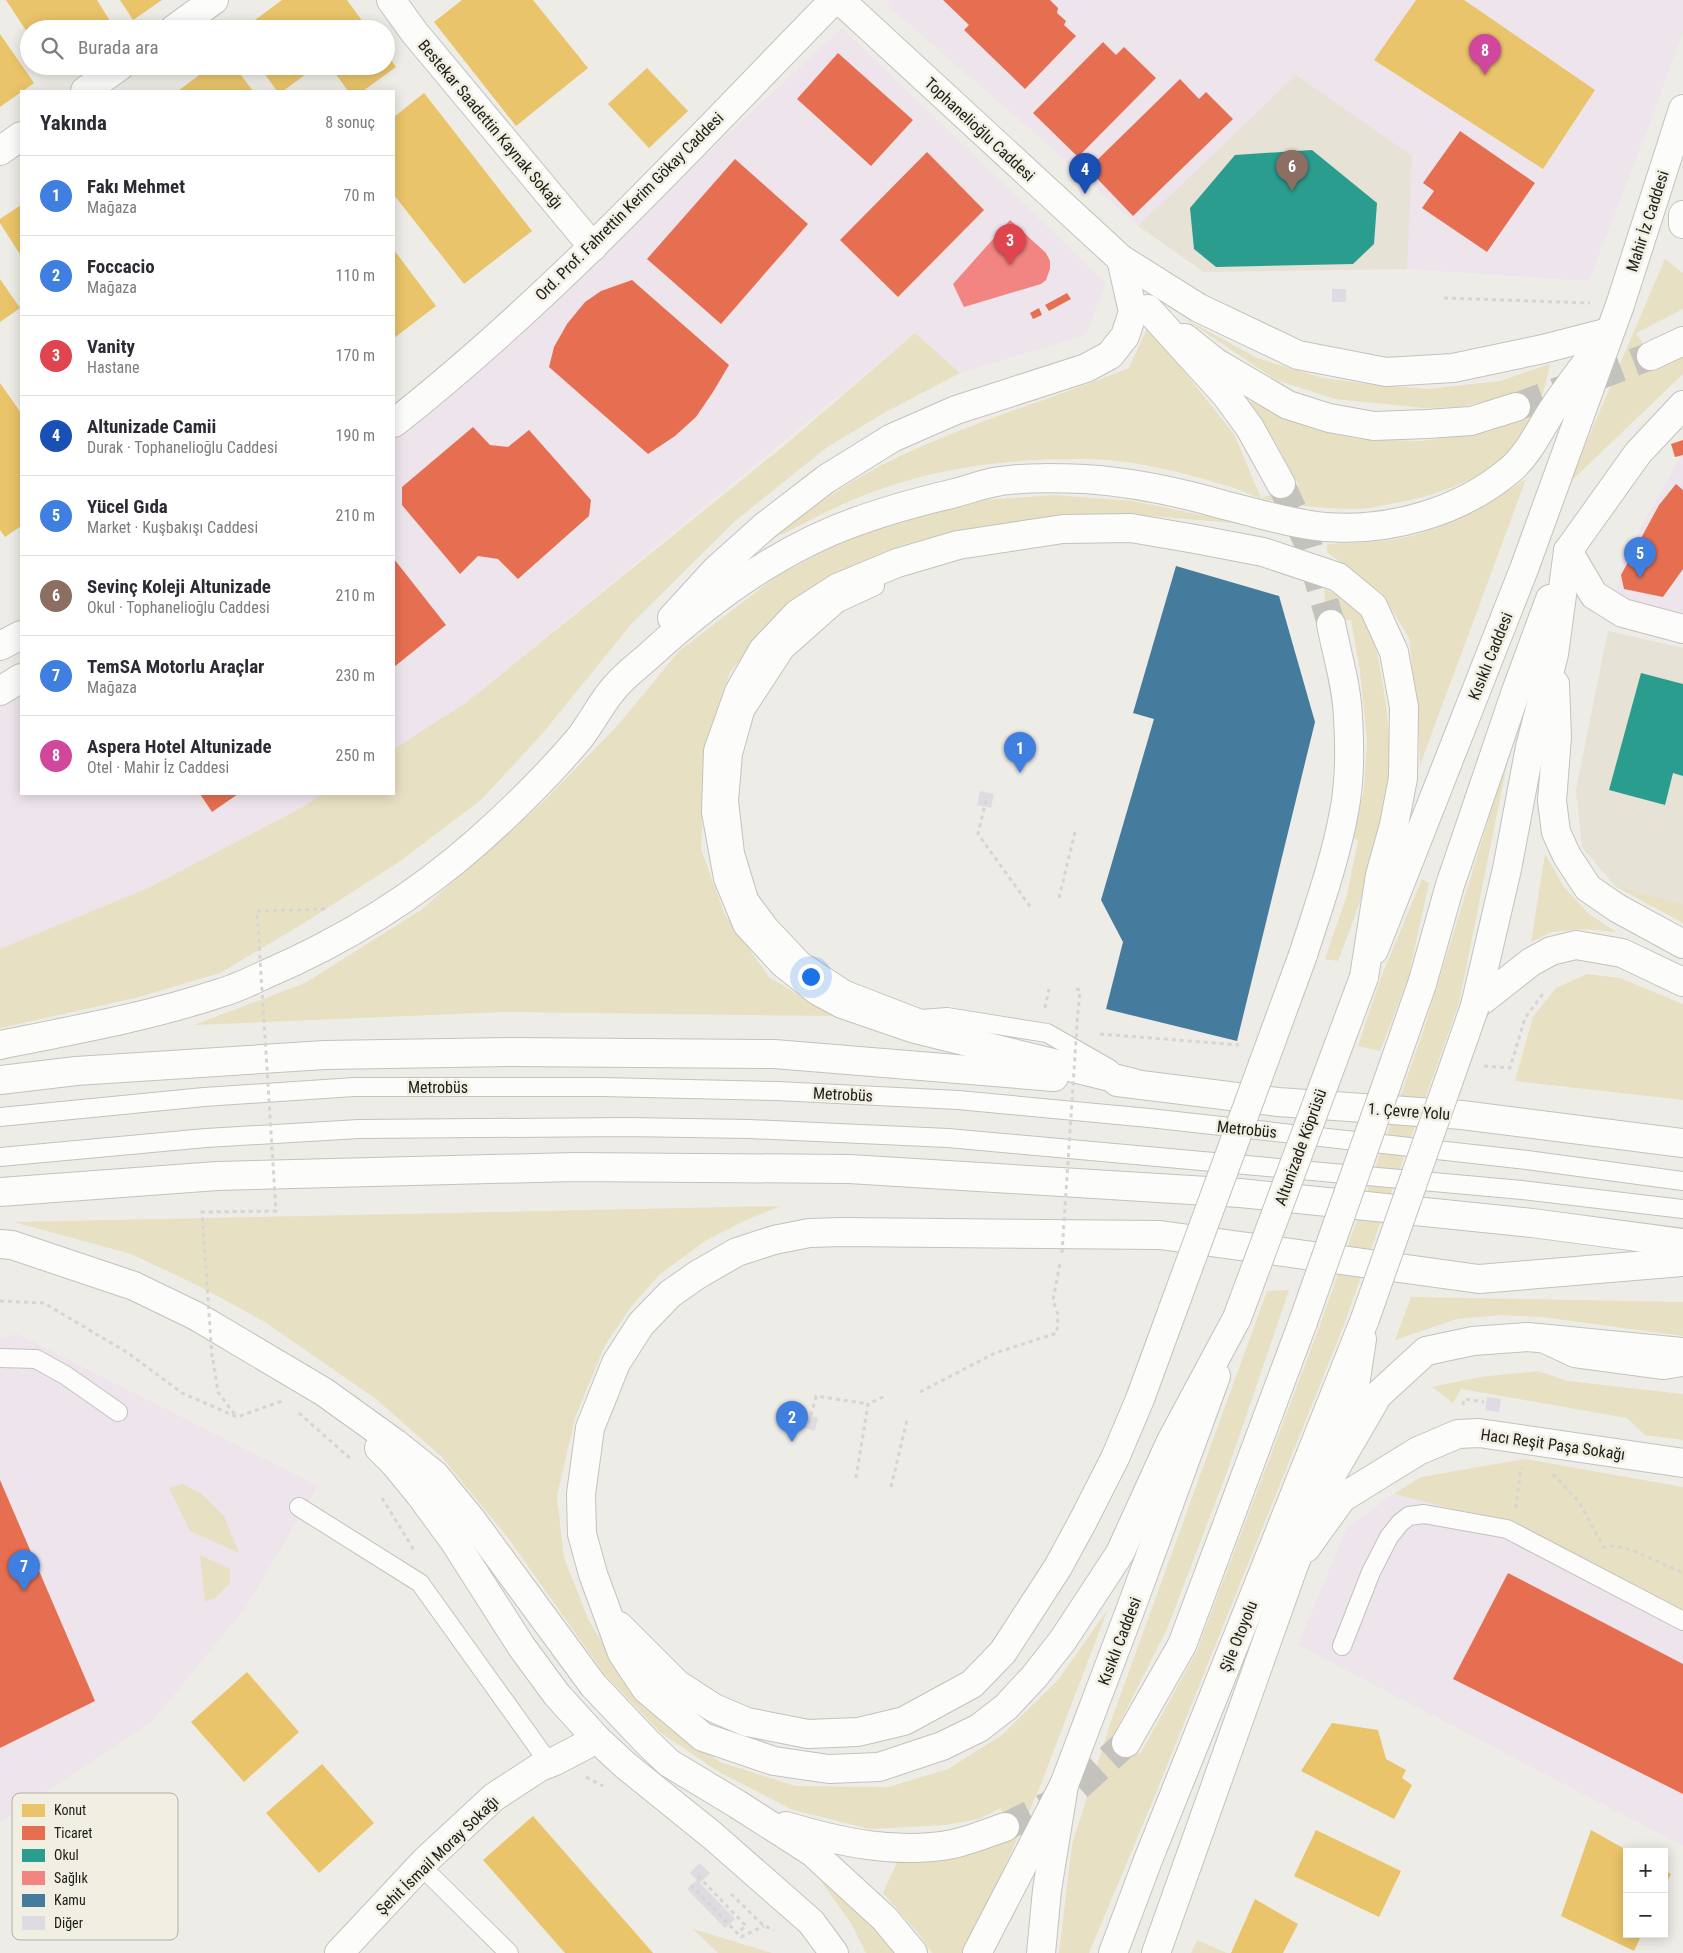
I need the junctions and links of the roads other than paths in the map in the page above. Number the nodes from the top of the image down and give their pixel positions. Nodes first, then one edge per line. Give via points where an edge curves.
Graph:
1 (214, 0) edge
2 (391, 0) edge
3 (834, 0) edge
4 (840, 0) edge
5 (186, 20) edge
6 (107, 75) edge
7 (86, 90) edge
8 (1683, 109) edge
9 (20, 137) edge
10 (0, 151) edge
11 (1683, 215) edge
12 (1683, 224) edge
13 (593, 247) junction
14 (1121, 259) junction
15 (1148, 309) junction
16 (1609, 332) junction
17 (1683, 341) edge
18 (1651, 356) tunnel mouth
19 (1683, 405) edge
20 (1516, 407) tunnel mouth
21 (395, 422) edge
22 (1281, 484) tunnel mouth
23 (1568, 551) junction
24 (1331, 624) tunnel mouth
25 (1683, 629) edge
26 (20, 636) edge
27 (0, 646) edge
28 (1554, 654) junction
29 (20, 679) edge
30 (616, 686) junction
31 (0, 691) edge
32 (1683, 944) edge
33 (1364, 977) junction
34 (1683, 982) edge
35 (1475, 1006) junction
36 (0, 1045) edge
37 (0, 1080) edge
38 (1134, 1084) junction
39 (0, 1117) edge
40 (1683, 1143) edge
41 (0, 1157) edge
42 (1683, 1181) edge
43 (0, 1192) edge
44 (1683, 1209) edge
45 (1683, 1243) edge
46 (0, 1244) edge
47 (1683, 1262) edge
48 (1237, 1318) junction
49 (1365, 1319) junction
50 (1528, 1336) junction
51 (1683, 1352) edge
52 (0, 1358) edge
53 (1683, 1367) edge
54 (324, 1392) junction
55 (118, 1412) dead end
56 (1683, 1462) edge
57 (1328, 1480) junction
58 (299, 1507) dead end
59 (1294, 1565) junction
60 (608, 1614) junction
61 (1683, 1621) edge
62 (1342, 1646) dead end
63 (597, 1739) junction
64 (1126, 1744) tunnel mouth
65 (549, 1763) junction
66 (1064, 1785) junction
67 (737, 1804) junction
68 (1005, 1827) tunnel mouth
69 (421, 1866) junction
70 (339, 1953) edge
71 (509, 1953) edge
72 (834, 1953) edge
73 (913, 1953) edge
74 (977, 1953) edge
75 (1041, 1953) edge
76 (1113, 1953) edge
77 (1156, 1953) edge

1 - 5 main road
2 - 13 main road, Bestekar Saadettin Kaynak Sokağı
3 - 13 main road, Ord. Prof. Fahrettin Kerim Gökay Caddesi
4 - 14 main road, Tophanelioğlu Caddesi
6 - 7 main road
8 - 16 main road, Mahir İz Caddesi
9 - 10 main road
11 - 12 main road
13 - 21 main road, Ord. Prof. Fahrettin Kerim Gökay Caddesi via 439,387
14 - 15 main road
14 - 16 main road via 1199,308 1298,355 1386,372 1454,368
14 - 30 main road via 1133,312 1125,336 1110,355 1086,368 956,410 892,438 826,479 765,526 716,570 661,629
15 - 20 main road via 1215,362 1250,384 1288,405 1329,418 1374,426 1428,424 1471,421
15 - 22 main road via 1226,395 1250,428
16 - 30 main road via 1515,466 1461,502 1426,515 1386,525 1327,527 1284,521 1129,483 1048,478 1000,481 895,509 850,524 804,545 758,571 711,604
16 - 33 main road, Kısıklı Caddesi via 1524,569
17 - 18 main road
19 - 23 main road via 1638,453
23 - 25 main road via 1594,595 1623,613
23 - 28 main road
23 - 64 main road, bridge via 1516,691 1450,885 1422,984 1302,1322 1182,1644
24 - 60 main road, bridge via 1348,716 1349,760 1344,812 1326,884 1140,1399 1115,1458 1058,1567 1003,1652 972,1684 904,1720 858,1732 808,1734 747,1722 714,1708 677,1684
26 - 27 main road
28 - 32 main road via 1557,737 1552,802 1556,832 1588,888 1617,908
28 - 35 main road via 1530,747 1507,869
29 - 31 main road
30 - 36 main road via 579,738 478,841 417,890 345,936 226,992 157,1012
33 - 38 main road via 1380,875 1403,778 1404,707 1394,652 1373,606 1338,577 1264,552 1131,528 1063,529 958,545 897,563 837,588 797,614 763,650 739,692 718,751 716,812 728,878 747,924 783,963 818,991 842,1004 916,1029
33 - 48 main road, Altunizade Köprüsü, bridge
34 - 35 main road via 1622,953 1576,945 1551,951 1531,962
35 - 49 main road, bridge
37 - 38 main road via 76,1071 325,1055 510,1052 774,1054
38 - 40 main road, 1. Çevre Yolu via 1278,1102 1462,1115
39 - 42 lane, Metrobüs via 204,1097 354,1087 777,1091 958,1100 1149,1118
41 - 44 lane via 206,1138 359,1129 750,1129 948,1138 1512,1189
43 - 45 main road via 217,1176 574,1167 850,1169 1240,1193 1532,1223
46 - 54 main road via 12,1245 134,1286 196,1316
47 - 60 main road via 1478,1279 1160,1236 843,1232 809,1233 737,1252 670,1294 641,1324 616,1363 590,1428 581,1494 582,1534
48 - 60 main road via 1171,1441 1120,1553 1074,1624 1034,1677 979,1728 879,1767 829,1769 774,1761 703,1737 646,1689 622,1653
48 - 66 main road, Kısıklı Caddesi
49 - 57 main road via 1356,1379
49 - 76 main road, Şile Otoyolu
50 - 51 main road
50 - 53 lane via 1574,1358 1663,1370
50 - 57 main road via 1473,1341 1426,1351 1378,1395
52 - 55 lane via 36,1359
54 - 63 main road via 422,1496 521,1646 557,1695
54 - 67 main road via 435,1475 593,1685 647,1742 669,1763
56 - 59 main road, Hacı Reşit Paşa Sokağı via 1479,1433 1458,1434 1418,1451 1342,1498
57 - 59 main road
58 - 65 lane via 420,1583
59 - 77 main road
61 - 62 lane via 1507,1529 1424,1514 1409,1516 1389,1537 1371,1572
63 - 65 main road, Şehit İsmail Moray Sokağı
63 - 72 main road via 811,1922
65 - 69 main road, Şehit İsmail Moray Sokağı via 494,1797
66 - 74 main road, Kısıklı Caddesi
66 - 75 main road
67 - 68 main road via 782,1825 811,1834 876,1847 954,1844
67 - 73 main road via 812,1852 885,1919
69 - 70 main road, Şehit İsmail Moray Sokağı
69 - 71 lane

